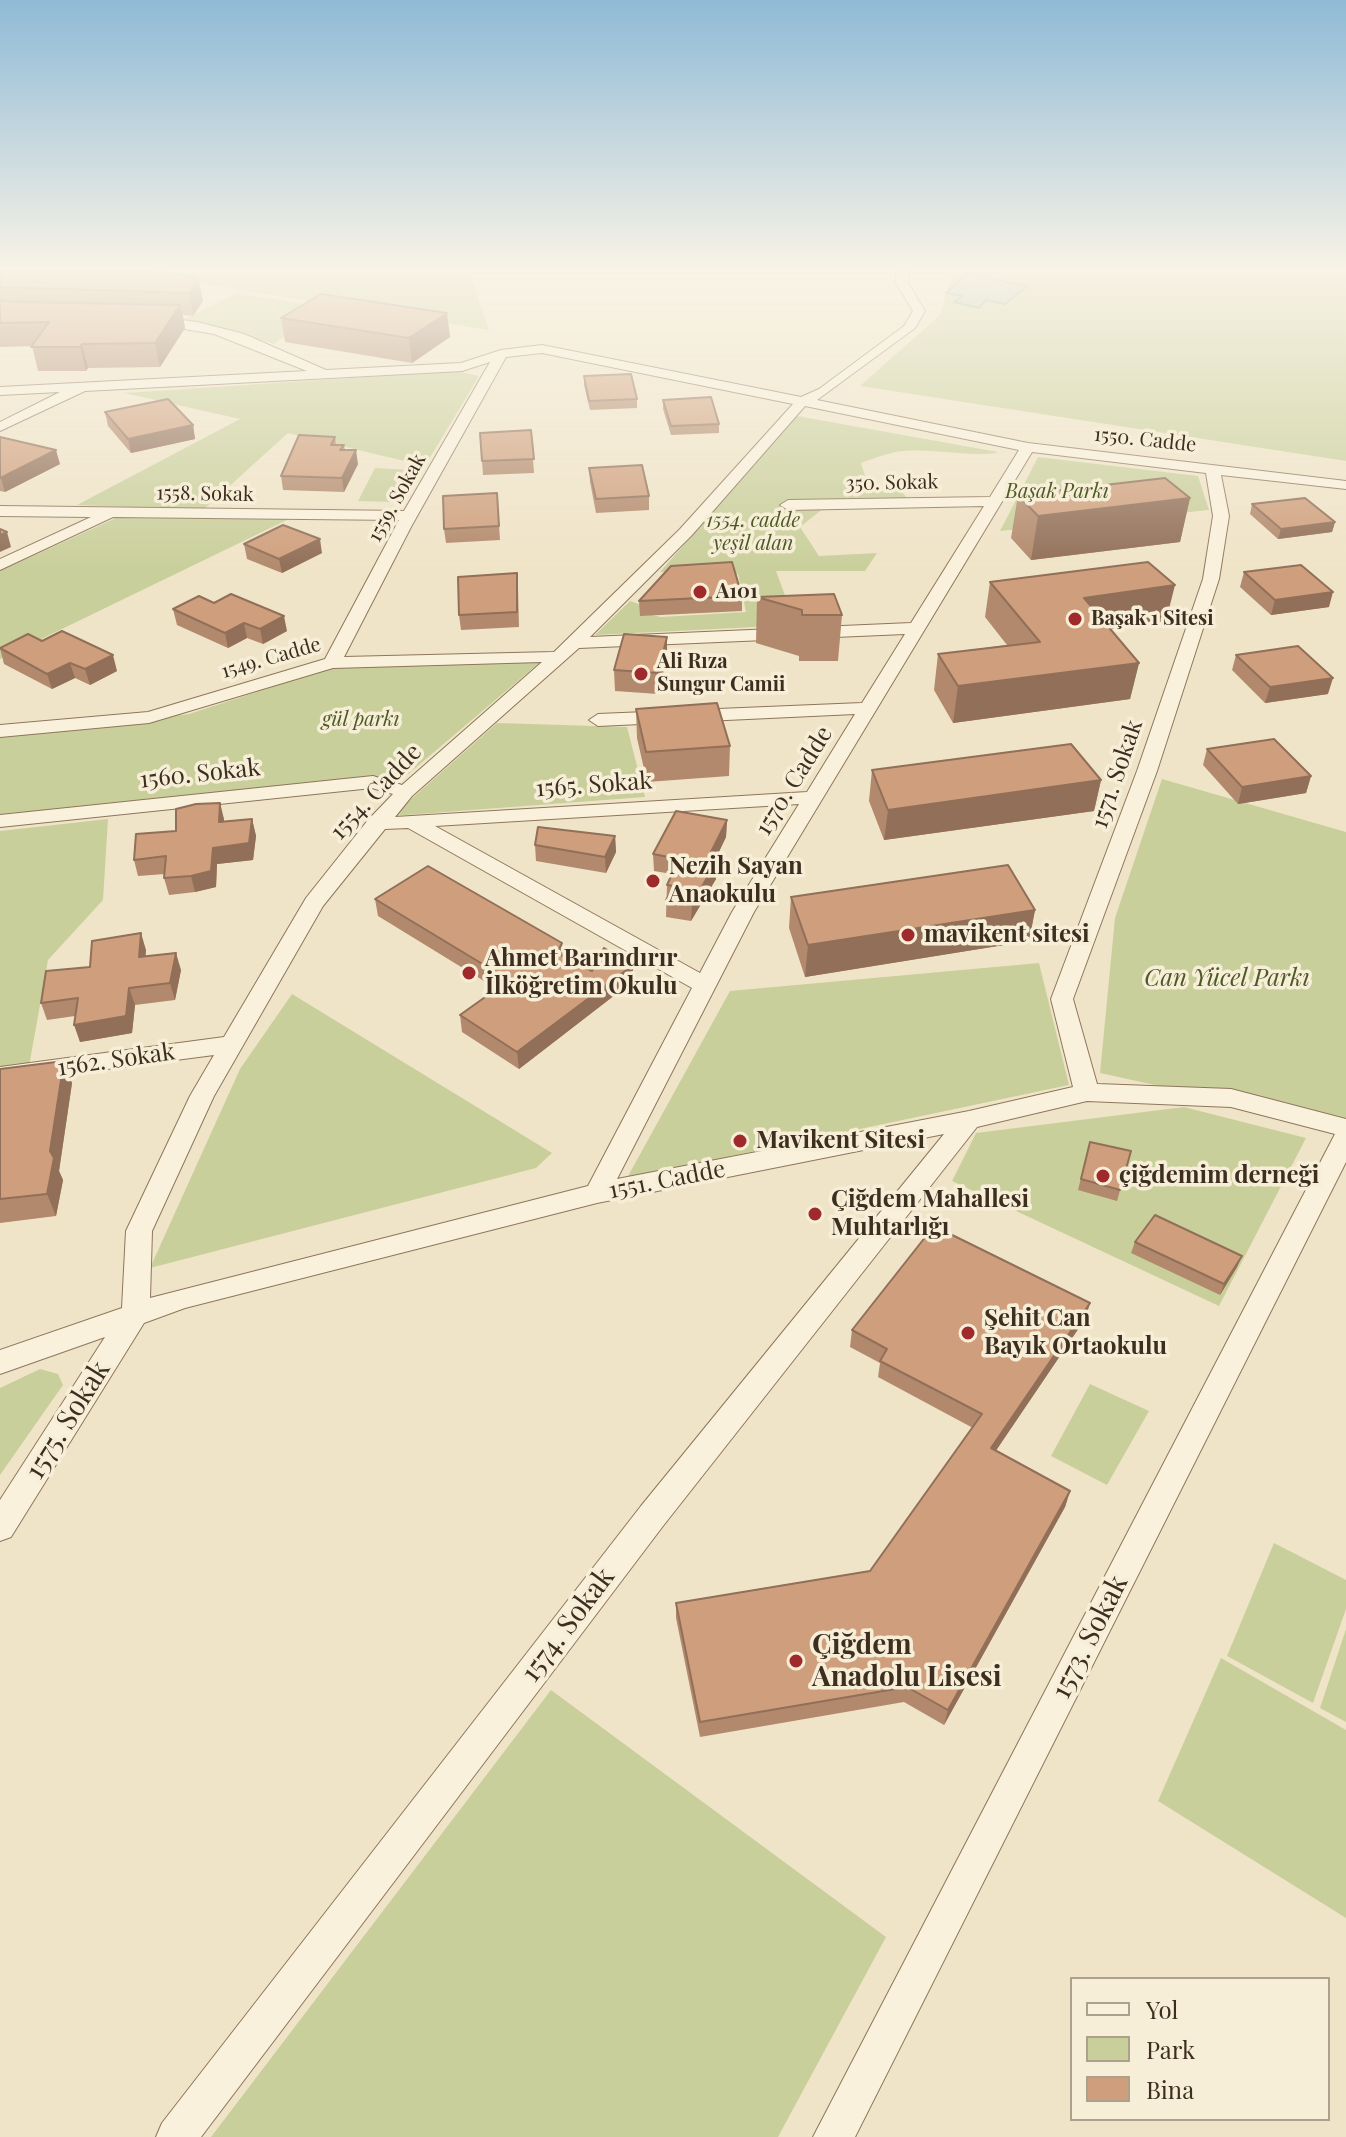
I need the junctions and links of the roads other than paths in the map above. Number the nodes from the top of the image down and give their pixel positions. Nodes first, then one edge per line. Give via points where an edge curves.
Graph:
1 (317, 371) edge
2 (388, 371) edge
3 (492, 371) edge
4 (649, 371) edge
5 (852, 371) edge
6 (323, 374) junction
7 (82, 387) junction
8 (0, 391) edge
9 (802, 402) junction
10 (0, 427) edge
11 (1028, 447) junction
12 (1213, 468) junction
13 (1346, 485) edge
14 (995, 501) junction
15 (788, 505) dead end
16 (0, 511) edge
17 (113, 513) junction
18 (409, 516) junction
19 (0, 565) edge
20 (920, 628) junction
21 (574, 643) junction
22 (557, 657) junction
23 (332, 663) junction
24 (870, 708) junction
25 (598, 720) dead end
26 (0, 731) edge
27 (405, 792) junction
28 (815, 797) junction
29 (0, 821) edge
30 (412, 822) junction
31 (375, 824) junction
32 (705, 986) junction
33 (233, 1044) junction
34 (0, 1075) edge
35 (1087, 1092) junction
36 (969, 1120) junction
37 (1346, 1128) edge
38 (1346, 1137) edge
39 (597, 1193) junction
40 (136, 1312) junction
41 (0, 1362) edge
42 (0, 1527) edge
43 (176, 2137) edge
44 (833, 2137) edge

1 - 6 street
2 - 6 street, 1550. Cadde
3 - 18 street, 1559. Sokak
4 - 9 street, 1550. Cadde
5 - 9 street, 1554. Cadde
6 - 7 street, 1550. Cadde
7 - 8 street
7 - 10 street, 1550. Cadde
9 - 11 street, 1550. Cadde
9 - 21 street, 1554. Cadde via 686,532
11 - 12 street, 1550. Cadde
11 - 14 street, 1570. Cadde
12 - 13 street, 1550. Cadde
12 - 35 street, 1571. Sokak via 1221,516 1211,579 1062,999
14 - 15 street, 350. Sokak
14 - 20 street, 1570. Cadde
16 - 17 street, 1558. Sokak
17 - 18 street, 1558. Sokak
17 - 19 street
18 - 23 street, 1559. Sokak
20 - 21 street
20 - 24 street, 1570. Cadde
21 - 22 street, 1554. Cadde
22 - 23 street, 1549. Cadde
22 - 27 street, 1554. Cadde
23 - 26 street, 1549. Cadde via 149,717
24 - 25 street
24 - 28 street, 1570. Cadde
27 - 29 street, 1560. Sokak via 373,782
27 - 31 street, 1554. Cadde
28 - 30 street, 1565. Sokak
28 - 32 street, 1570. Cadde via 743,912
30 - 31 street, 1565. Sokak
30 - 32 street
31 - 33 street, 1554. Cadde via 314,903
32 - 39 street, 1570. Cadde
33 - 34 street, 1562. Sokak
33 - 40 street, 1554. Cadde via 202,1096 139,1231
35 - 36 street, 1551. Cadde
35 - 37 street, 1551. Cadde via 1231,1098
36 - 39 street, 1551. Cadde
36 - 43 street, 1574. Sokak via 643,1528
38 - 44 street, 1573. Sokak
39 - 40 street, 1551. Cadde
40 - 41 street, 1551. Cadde
40 - 42 street, 1575. Sokak

